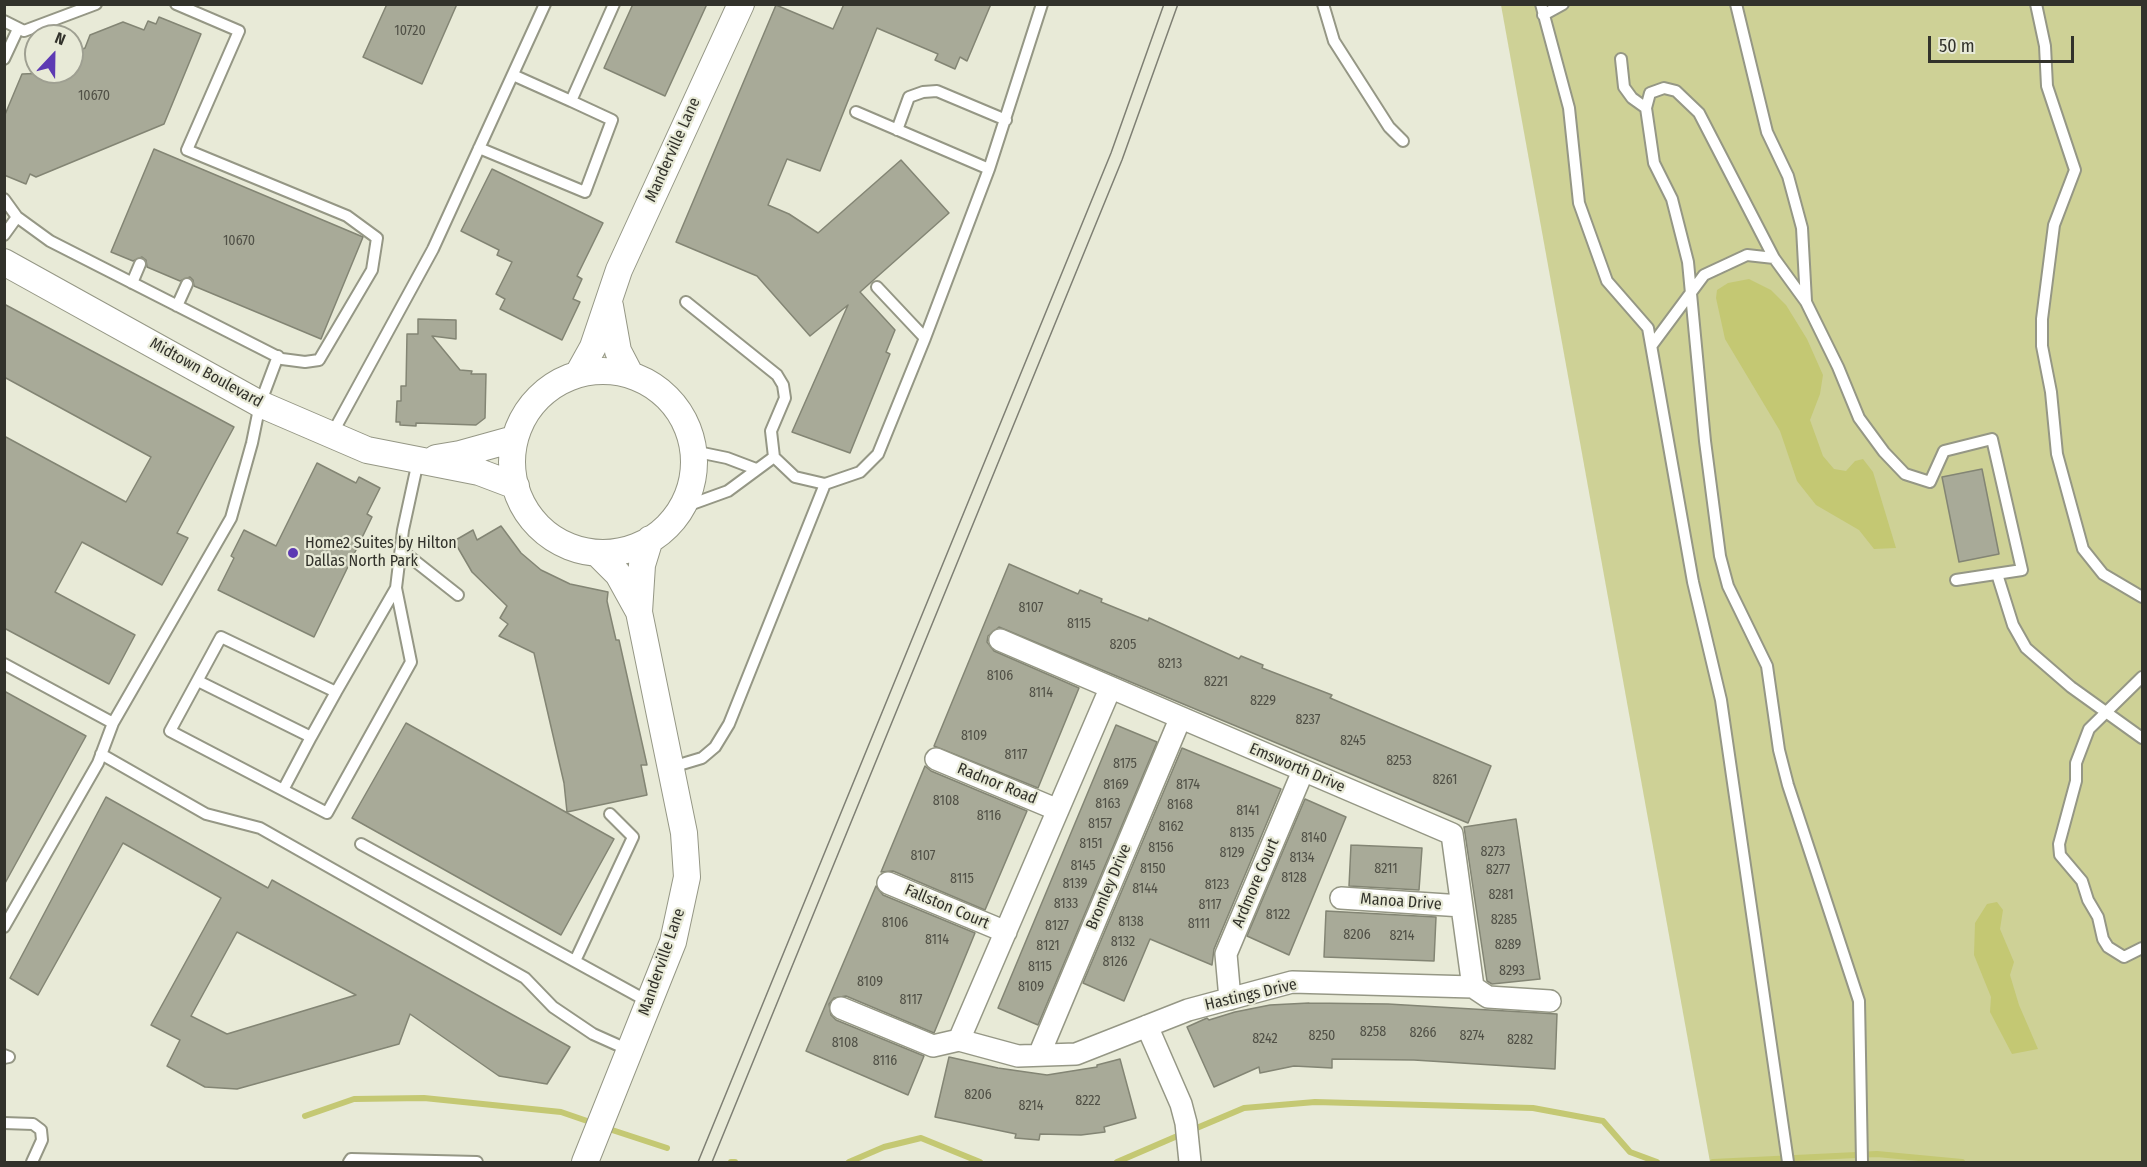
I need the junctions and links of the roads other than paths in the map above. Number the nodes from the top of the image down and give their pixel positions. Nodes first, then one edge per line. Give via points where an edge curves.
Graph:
1 (96, 4) edge
2 (176, 4) edge
3 (545, 4) edge
4 (614, 4) edge
5 (741, 4) edge
6 (1042, 4) edge
7 (1323, 4) edge
8 (1563, 4) edge
9 (1736, 4) edge
10 (2036, 4) edge
11 (1542, 10) edge
12 (4, 21) edge
13 (18, 29) junction
14 (1621, 58) dead end
15 (4, 59) edge
16 (513, 75) junction
17 (571, 101) junction
18 (1646, 108) junction
19 (856, 112) dead end
20 (1006, 120) junction
21 (897, 130) junction
22 (1403, 141) dead end
23 (479, 148) junction
24 (989, 169) junction
25 (4, 199) edge
26 (17, 217) junction
27 (4, 235) edge
28 (1774, 258) junction
29 (4, 262) edge
30 (140, 264) dead end
31 (132, 283) junction
32 (187, 284) dead end
33 (877, 287) dead end
34 (1691, 291) junction
35 (609, 296) junction
36 (686, 302) dead end
37 (1806, 302) junction
38 (177, 306) junction
39 (925, 338) junction
40 (1652, 345) junction
41 (278, 356) junction
42 (578, 374) junction
43 (630, 374) junction
44 (260, 404) junction
45 (332, 434) junction
46 (514, 439) junction
47 (693, 451) junction
48 (774, 457) junction
49 (418, 460) junction
50 (756, 469) junction
51 (825, 484) junction
52 (516, 486) junction
53 (681, 508) junction
54 (650, 539) junction
55 (401, 550) junction
56 (598, 554) junction
57 (1997, 574) junction
58 (1956, 580) dead end
59 (396, 588) junction
60 (458, 595) dead end
61 (2142, 597) edge
62 (639, 612) junction
63 (1000, 640) dead end
64 (4, 664) edge
65 (2142, 677) edge
66 (198, 681) junction
67 (1110, 689) junction
68 (336, 692) junction
69 (2106, 713) junction
70 (1180, 719) junction
71 (113, 723) junction
72 (311, 738) junction
73 (2142, 738) edge
74 (101, 754) junction
75 (936, 759) dead end
76 (672, 766) junction
77 (1303, 771) junction
78 (283, 790) junction
79 (1058, 810) junction
80 (610, 814) dead end
81 (361, 844) dead end
82 (888, 883) dead end
83 (1341, 898) dead end
84 (1462, 906) junction
85 (4, 927) edge
86 (1006, 932) junction
87 (2142, 948) edge
88 (575, 961) junction
89 (1473, 987) junction
90 (1230, 999) junction
91 (1550, 1001) dead end
92 (649, 1002) junction
93 (841, 1008) dead end
94 (1147, 1026) junction
95 (959, 1040) junction
96 (631, 1052) junction
97 (1039, 1055) junction
98 (4, 1123) edge
99 (32, 1162) edge
100 (349, 1162) edge
101 (477, 1162) edge
102 (585, 1162) edge
103 (1190, 1162) edge
104 (1788, 1162) edge
105 (1862, 1162) edge

1 - 13 lane via 24,31
2 - 41 lane via 239,31 187,150 347,216 377,238 372,270 319,360 305,362
3 - 16 lane
4 - 17 lane
5 - 35 street, Manderville Lane
6 - 20 lane
7 - 22 lane via 1334,41 1389,127
8 - 11 lane
9 - 37 lane via 1767,132 1788,176 1802,228
10 - 61 lane via 2046,46 2047,87 2075,170 2054,225 2042,319 2057,454 2083,549 2103,574
11 - 40 lane via 1569,108 1579,203 1607,281 1648,328
12 - 13 lane
13 - 15 lane
14 - 18 lane via 1624,87
16 - 17 lane
16 - 23 lane
17 - 23 lane via 612,120 585,192
18 - 28 lane via 1650,93 1664,88 1676,92 1699,113
18 - 34 lane via 1654,163 1672,199
19 - 21 lane
20 - 21 lane via 937,91 923,92 909,97
20 - 24 lane
21 - 24 lane
23 - 45 lane via 433,249
24 - 39 lane
25 - 26 lane
26 - 27 lane
26 - 31 lane via 50,242
28 - 34 lane via 1747,255 1704,275
28 - 37 lane
29 - 44 street, Midtown Boulevard
30 - 31 lane
31 - 38 lane
32 - 38 lane
33 - 39 lane
34 - 40 lane
34 - 105 lane via 1704,441 1720,556 1728,586 1767,666 1788,785 1859,1001
35 - 42 street, Manderville Lane via 593,347
35 - 43 street, Manderville Lane via 618,351
36 - 48 lane via 777,375 783,385 785,398 771,431
37 - 57 lane via 1859,418 1905,474 1930,482 1944,451 1992,439 2022,570
38 - 41 lane
39 - 51 lane via 878,454 860,472
40 - 104 lane via 1693,582 1721,700
41 - 44 lane
42 - 43 street
42 - 46 street via 559,381 539,396 523,416
43 - 47 street via 660,390 679,411
44 - 45 street, Midtown Boulevard
44 - 71 lane via 231,518
45 - 49 street, Midtown Boulevard via 367,450
46 - 49 street, Midtown Boulevard via 460,454
46 - 52 street
47 - 50 lane
47 - 53 street via 689,493
48 - 50 lane
48 - 51 lane via 795,477
49 - 52 street, Midtown Boulevard via 479,472
49 - 55 lane
50 - 53 lane via 728,491
51 - 76 lane via 729,724 715,747 702,758
52 - 56 street via 530,516 550,535
53 - 54 street
54 - 56 street via 617,554
54 - 62 street, Manderville Lane via 642,566
55 - 59 lane
55 - 60 lane
56 - 62 street, Manderville Lane via 618,574
57 - 58 lane
57 - 69 lane via 2013,625 2026,648
59 - 68 lane
59 - 78 lane via 411,662 327,813
62 - 76 street, Manderville Lane
63 - 67 street, Emsworth Drive
64 - 71 lane
65 - 69 lane
66 - 68 lane via 221,637
66 - 72 lane
66 - 78 lane via 170,732
67 - 70 street, Emsworth Drive
67 - 79 street
68 - 72 lane
69 - 73 lane
69 - 87 lane via 2089,729 2076,763 2076,781 2059,844 2060,855 2082,881 2108,947 2124,957
70 - 77 street, Emsworth Drive
70 - 97 street, Bromley Drive
71 - 74 lane
72 - 78 lane
74 - 85 lane
74 - 96 lane via 206,814 260,828 525,978 553,1007 593,1034
75 - 79 street, Radnor Road
76 - 92 street, Manderville Lane via 687,852 687,877 679,922
77 - 84 street, Emsworth Drive via 1452,834
77 - 90 street, Ardmore Court via 1226,954
79 - 86 street
80 - 88 lane via 633,837
81 - 88 lane
82 - 86 street, Fallston Court
83 - 84 street, Manoa Drive
84 - 89 street, Emsworth Drive
86 - 95 street
88 - 92 lane
89 - 90 street, Hastings Drive via 1292,982
89 - 91 street, Hastings Drive via 1488,996
90 - 94 street, Hastings Drive
92 - 96 street, Manderville Lane
93 - 95 street, Hastings Drive via 933,1046
94 - 97 street, Hastings Drive via 1076,1054
94 - 103 street via 1181,1104
95 - 97 street, Hastings Drive via 1018,1056
96 - 102 street, Manderville Lane
98 - 99 lane via 33,1124 41,1130 42,1140
100 - 101 lane

